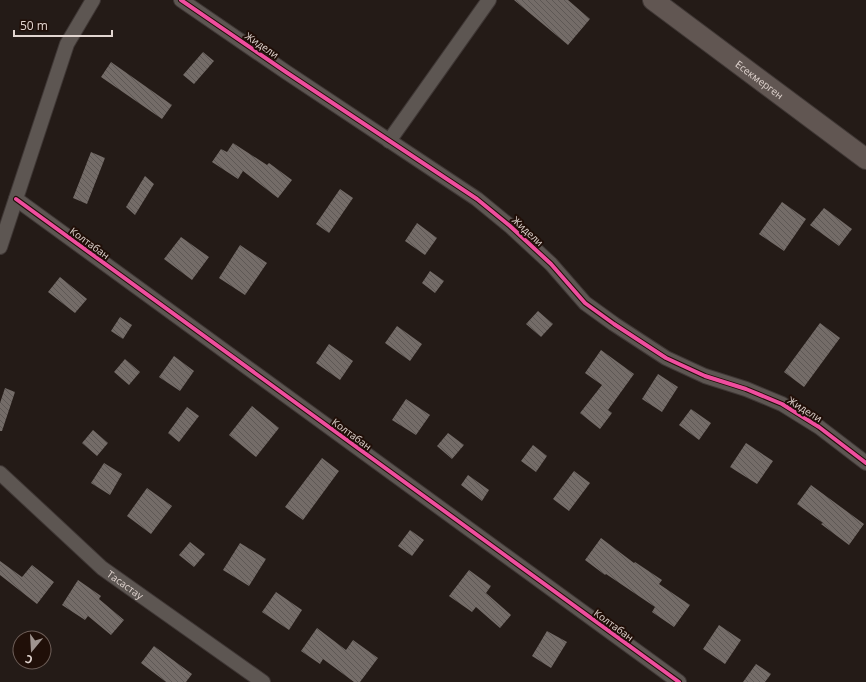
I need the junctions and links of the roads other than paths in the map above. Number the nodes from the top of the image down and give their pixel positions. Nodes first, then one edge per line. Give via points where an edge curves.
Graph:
1 (93, 0) edge
2 (181, 0) edge
3 (489, 0) edge
4 (653, 0) edge
5 (389, 140) junction
6 (866, 159) edge
7 (16, 199) junction
8 (0, 247) edge
9 (866, 462) edge
10 (0, 473) edge
11 (263, 682) edge
12 (679, 682) edge

1 - 7 street via 67,44
2 - 5 street, Жидели
3 - 5 street
4 - 6 street, Eсекмерген
5 - 9 street, Жидели via 477,199 551,264 585,303 614,324 666,358 705,376 782,404 819,427
7 - 8 street
7 - 12 street, Колтабан
10 - 11 street, Тасастау via 102,568

